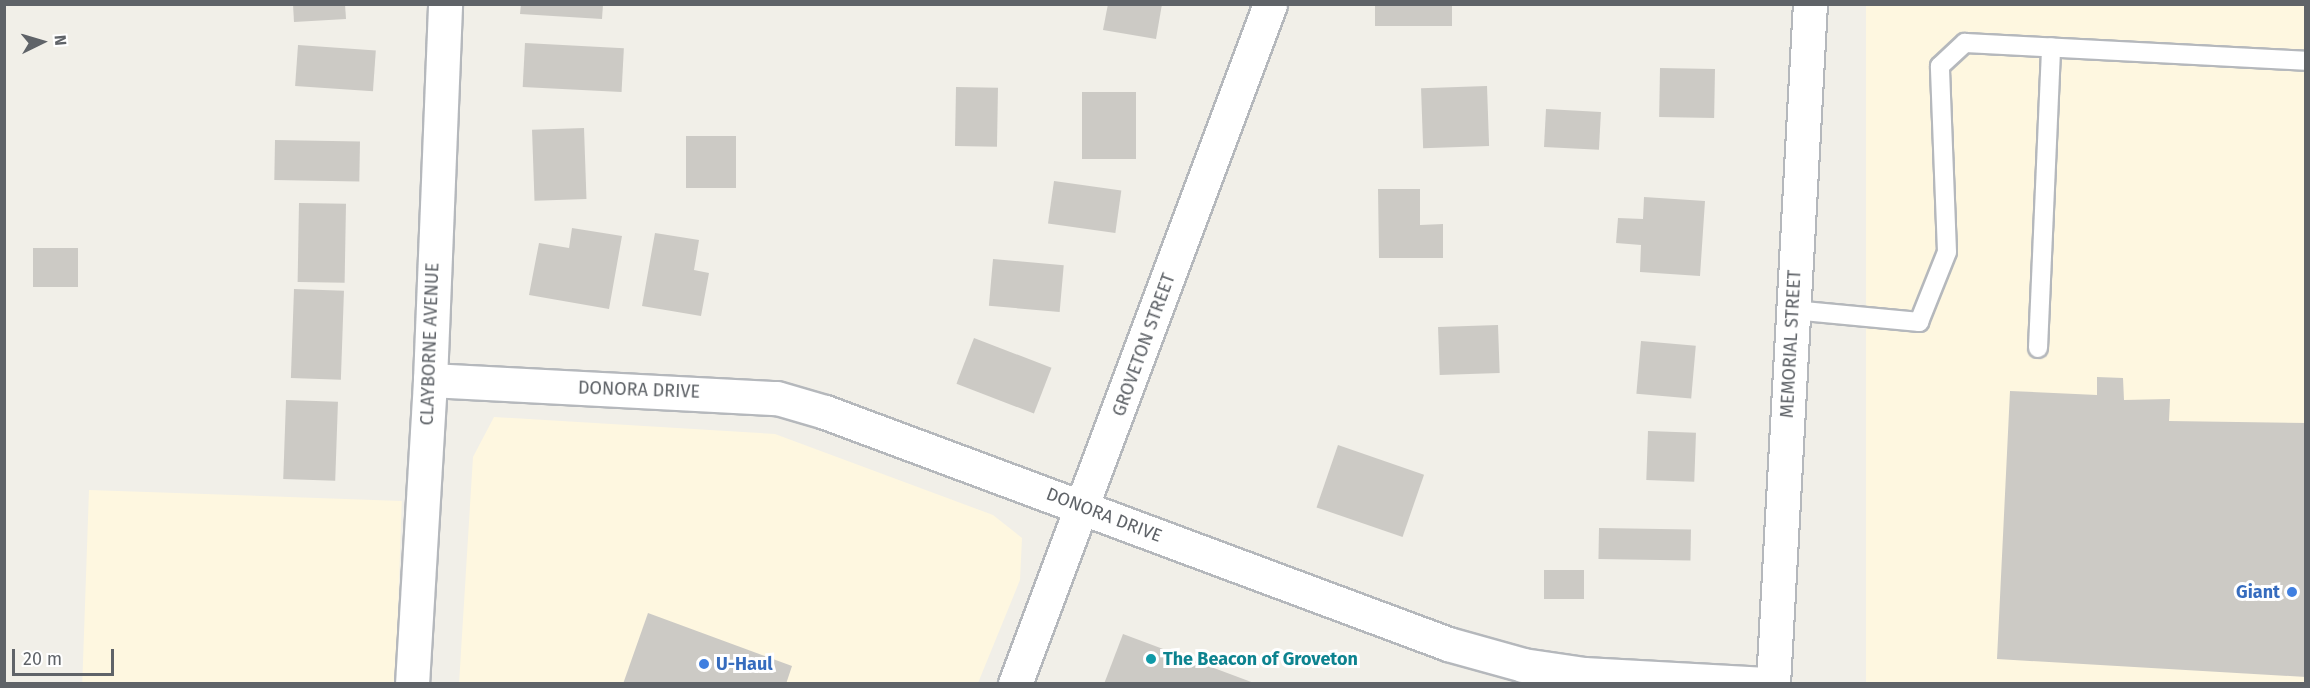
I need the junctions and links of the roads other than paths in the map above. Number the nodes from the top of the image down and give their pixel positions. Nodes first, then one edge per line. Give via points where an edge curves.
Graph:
1 (445, 4) edge
2 (1270, 4) edge
3 (1810, 4) edge
4 (2051, 47) junction
5 (2306, 61) edge
6 (1793, 310) junction
7 (2038, 348) dead end
8 (430, 380) junction
9 (1084, 507) junction
10 (412, 684) edge
11 (1015, 684) edge
12 (1772, 684) edge

1 - 8 street, CLAYBORNE AVENUE
2 - 9 street, GROVETON STREET
3 - 6 street, MEMORIAL STREET
4 - 5 lane
4 - 6 lane via 1965,43 1940,66 1947,252 1919,322
4 - 7 lane
6 - 12 street, MEMORIAL STREET
8 - 9 street, DONORA DRIVE via 777,398
8 - 10 street, CLAYBORNE AVENUE
9 - 11 street, GROVETON STREET
9 - 12 street, DONORA DRIVE via 1448,644 1522,665 1584,674

